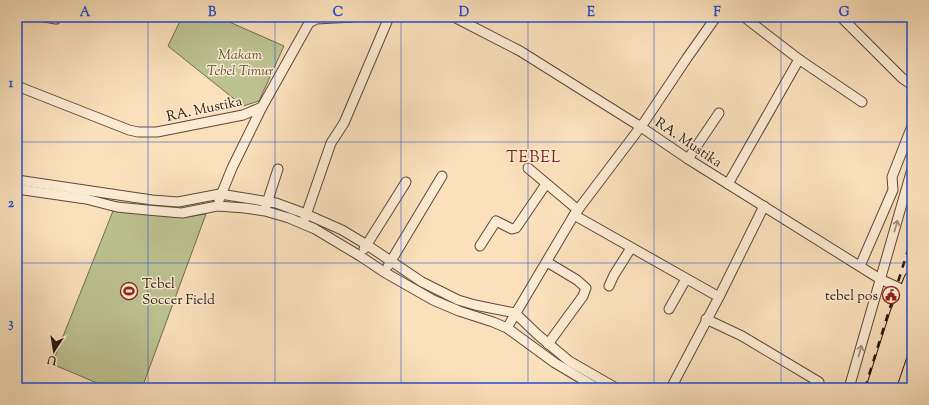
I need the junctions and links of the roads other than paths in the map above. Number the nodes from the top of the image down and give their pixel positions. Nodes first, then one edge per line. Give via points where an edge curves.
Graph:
1 (46, 17) edge
2 (57, 17) edge
3 (354, 17) edge
4 (389, 17) edge
5 (454, 17) edge
6 (716, 17) edge
7 (744, 17) edge
8 (841, 17) edge
9 (800, 60) junction
10 (912, 85) edge
11 (17, 86) edge
12 (862, 102) dead end
13 (262, 107) junction
14 (720, 113) dead end
15 (641, 126) junction
16 (912, 126) edge
17 (688, 158) junction
18 (528, 168) dead end
19 (278, 169) dead end
20 (912, 169) edge
21 (442, 176) dead end
22 (17, 180) edge
23 (406, 182) dead end
24 (546, 184) junction
25 (728, 184) junction
26 (17, 189) edge
27 (219, 199) junction
28 (147, 205) junction
29 (266, 206) junction
30 (764, 206) junction
31 (576, 212) junction
32 (305, 219) junction
33 (480, 246) dead end
34 (632, 248) junction
35 (364, 250) junction
36 (546, 262) junction
37 (860, 266) junction
38 (387, 267) junction
39 (686, 279) junction
40 (880, 279) junction
41 (609, 286) dead end
42 (910, 286) edge
43 (718, 297) junction
44 (669, 309) dead end
45 (912, 317) edge
46 (706, 319) junction
47 (511, 320) junction
48 (548, 344) junction
49 (820, 382) dead end
50 (597, 388) edge
51 (616, 388) edge
52 (671, 388) edge
53 (849, 388) edge
54 (874, 388) edge
55 (888, 388) edge

1 - 2 street via 56,20
3 - 13 street, RA. Mustika via 316,19 309,23
4 - 32 street via 344,123 331,143
5 - 15 street, RA. Mustika via 520,51
6 - 15 street
7 - 9 street
8 - 10 street
9 - 12 street
9 - 25 street
11 - 13 street, RA. Mustika via 138,132 157,132 229,118
13 - 27 street
14 - 17 street
15 - 17 street, RA. Mustika
15 - 31 street
16 - 37 street via 892,177 892,190
17 - 25 street, RA. Mustika
18 - 24 street
19 - 29 street
40 -> 20 street
21 - 38 street
22 - 28 street
23 - 35 street
24 - 31 street
24 - 33 street via 516,228 496,221
25 - 30 street, RA. Mustika
26 - 28 street via 117,206
27 - 28 street
27 - 28 street via 182,213
27 - 29 street via 233,197
29 - 32 street via 289,218
30 - 37 street, RA. Mustika
30 - 43 street
31 - 34 street
31 - 36 street
32 - 35 street via 315,229
34 - 39 street
34 - 41 street
35 - 38 street
35 - 38 street
36 - 47 street
36 - 48 street via 586,288 583,296
37 - 40 street, RA. Mustika
38 - 47 street via 458,300
38 - 47 street via 432,300 493,322
39 - 43 street
39 - 44 street
40 - 42 street, RA. Mustika
53 -> 40 street
42 - 54 highway via 898,313
43 - 46 street
45 - 55 highway
46 - 49 street via 742,336
46 - 52 street
47 - 48 street
47 - 50 street via 555,363
48 - 51 street via 569,361

